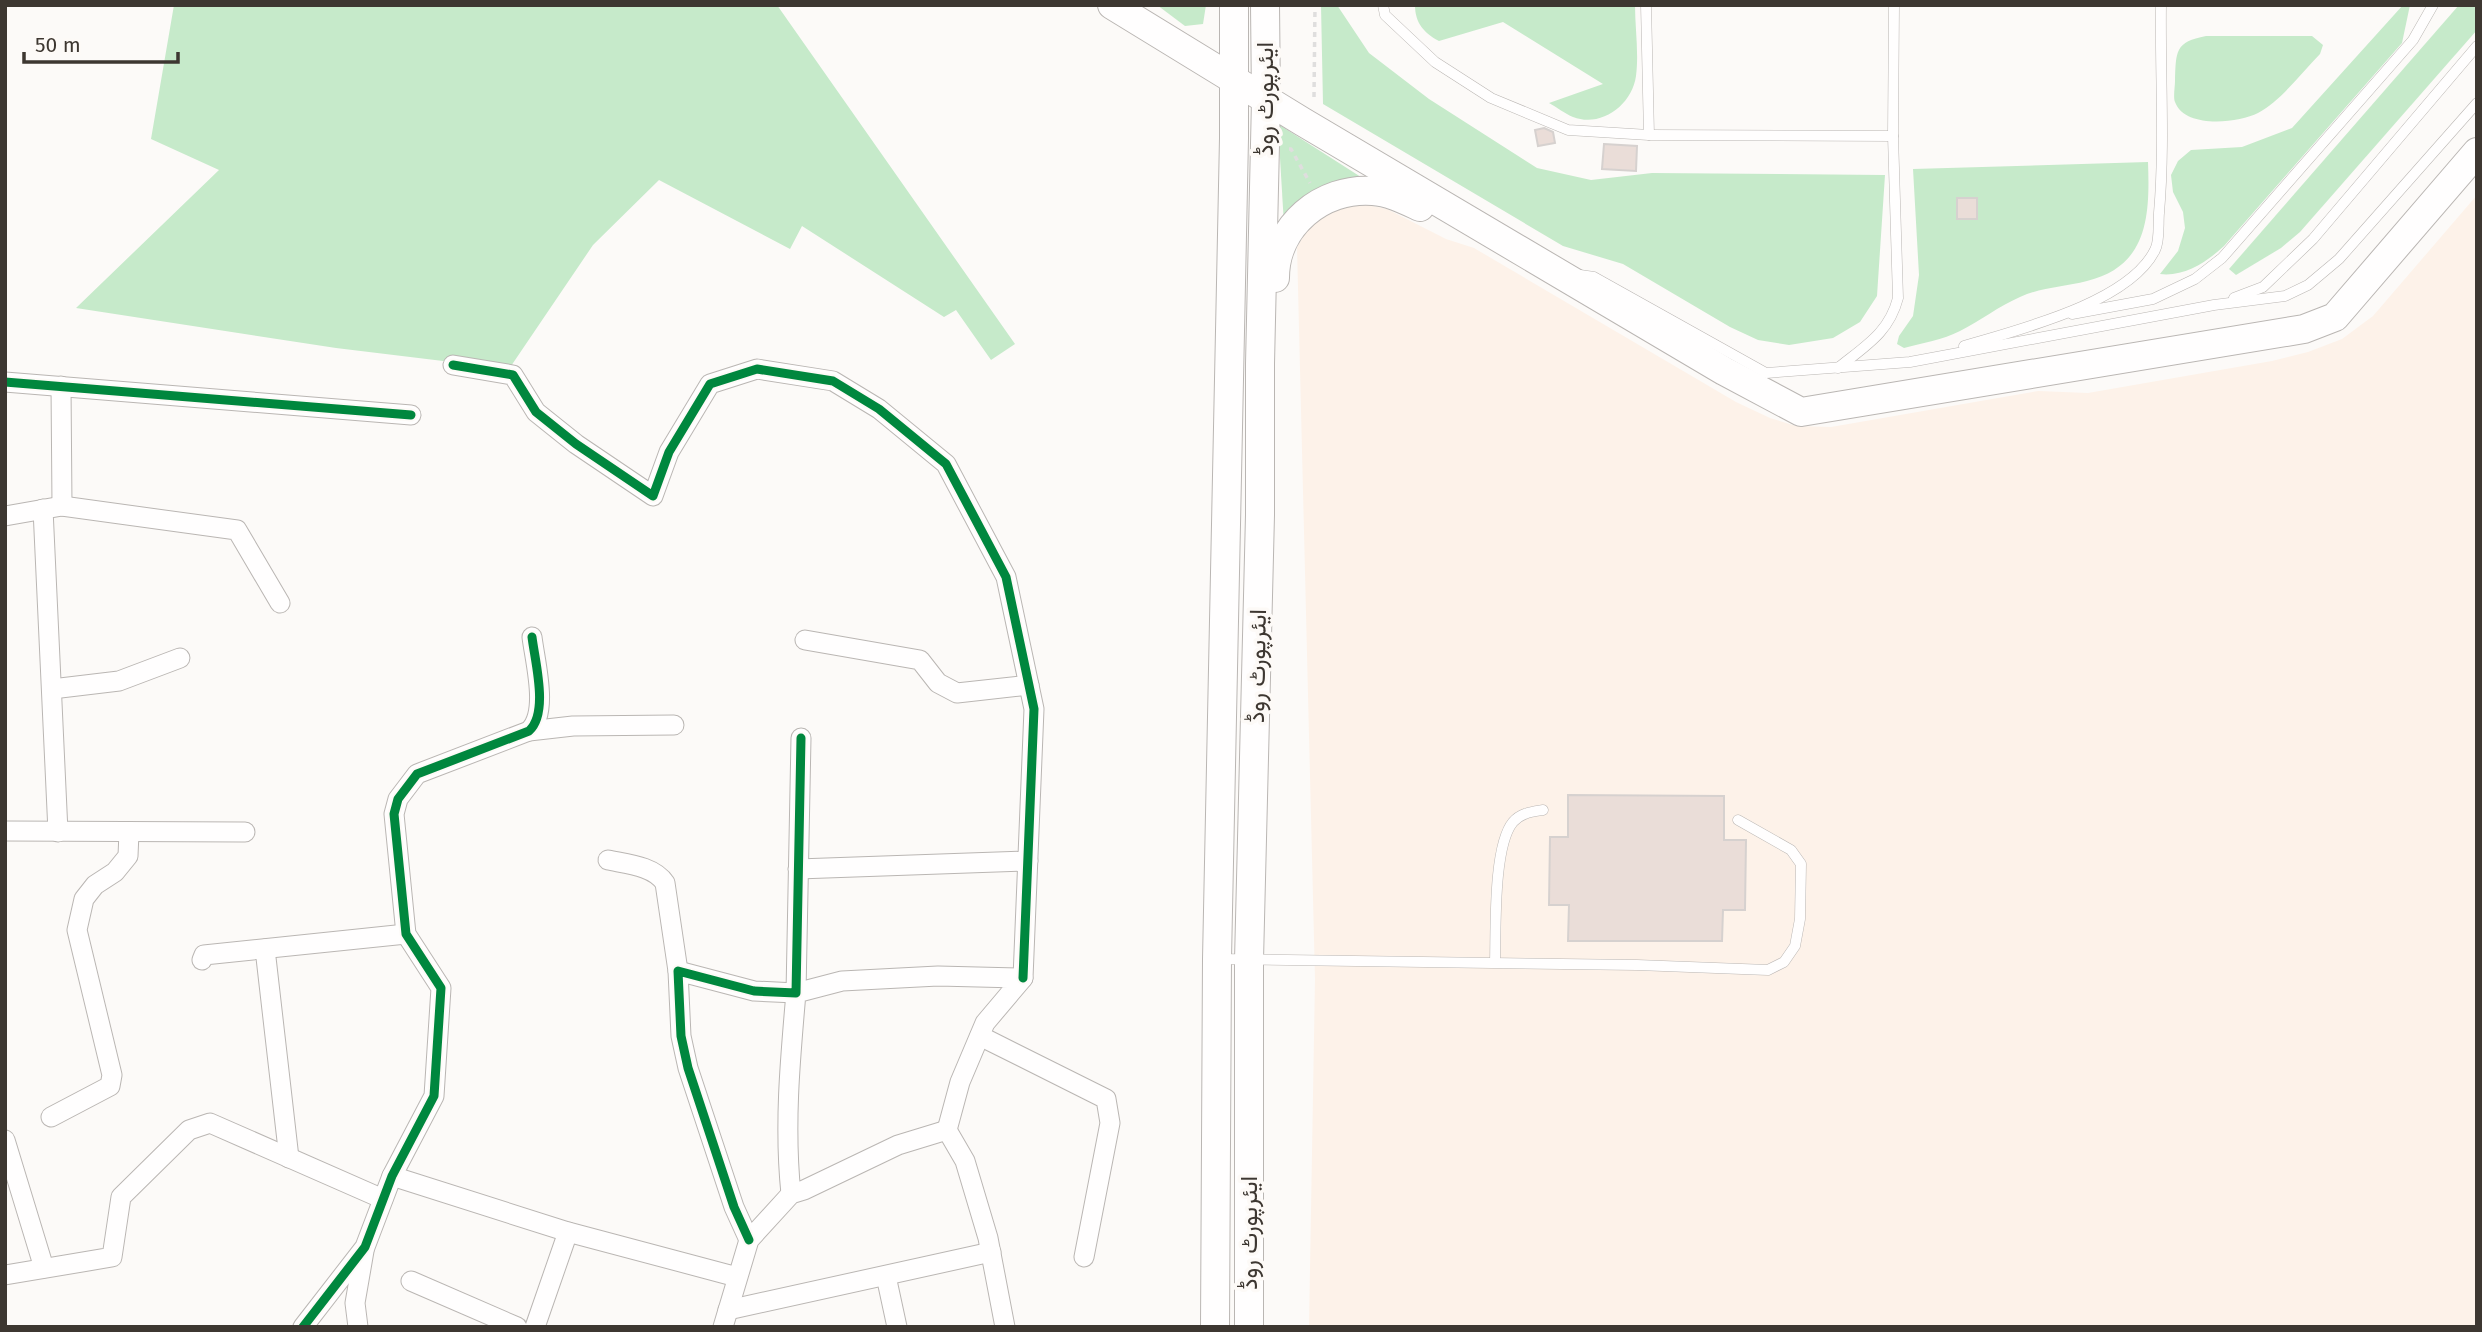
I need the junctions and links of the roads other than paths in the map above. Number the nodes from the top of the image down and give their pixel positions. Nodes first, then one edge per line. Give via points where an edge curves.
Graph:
1 (1112, 5) edge
2 (1234, 5) edge
3 (1265, 5) edge
4 (1382, 5) edge
5 (1646, 5) edge
6 (1894, 5) edge
7 (2161, 5) edge
8 (2432, 5) edge
9 (2477, 46) edge
10 (1235, 80) junction
11 (1266, 100) junction
12 (2477, 103) edge
13 (1649, 135) junction
14 (1893, 136) junction
15 (2477, 152) edge
16 (1506, 243) junction
17 (1556, 273) junction
18 (2214, 305) junction
19 (2056, 317) junction
20 (1909, 362) junction
21 (1260, 364) junction
22 (453, 365) dead end
23 (1837, 368) junction
24 (5, 382) edge
25 (61, 386) junction
26 (411, 415) dead end
27 (52, 508) junction
28 (5, 516) edge
29 (280, 603) dead end
30 (532, 637) dead end
31 (806, 640) dead end
32 (180, 658) dead end
33 (1029, 685) junction
34 (51, 689) junction
35 (674, 724) dead end
36 (529, 731) junction
37 (801, 738) dead end
38 (1542, 810) dead end
39 (1738, 820) dead end
40 (5, 831) edge
41 (58, 832) junction
42 (129, 832) junction
43 (245, 832) dead end
44 (608, 860) dead end
45 (1028, 861) junction
46 (798, 869) junction
47 (406, 934) junction
48 (265, 949) junction
49 (1217, 959) junction
50 (202, 960) dead end
51 (1249, 960) junction
52 (1495, 962) junction
53 (678, 971) junction
54 (1023, 978) junction
55 (796, 993) junction
56 (980, 1036) junction
57 (51, 1117) dead end
58 (947, 1130) junction
59 (5, 1140) edge
60 (289, 1158) junction
61 (392, 1176) junction
62 (791, 1195) junction
63 (383, 1199) junction
64 (568, 1231) junction
65 (749, 1240) junction
66 (365, 1247) junction
67 (991, 1252) junction
68 (1084, 1257) dead end
69 (44, 1268) junction
70 (5, 1275) edge
71 (886, 1276) junction
72 (737, 1277) junction
73 (411, 1281) dead end
74 (725, 1318) edge
75 (303, 1327) edge
76 (358, 1327) edge
77 (517, 1327) edge
78 (535, 1327) edge
79 (897, 1327) edge
80 (1005, 1327) edge
81 (1215, 1327) edge
82 (1249, 1327) edge

1 - 10 main road
2 - 10 main road, ایئرپورٹ روڈ
3 - 11 main road, ایئرپورٹ روڈ
4 - 13 lane via 1385,15 1435,62 1492,98 1568,130
5 - 13 lane
6 - 14 lane
7 - 19 lane via 2161,196 2156,249 2118,288
8 - 19 lane via 2413,40 2222,258 2195,279 2152,299
9 - 18 lane via 2313,239 2263,287
10 - 11 main road
10 - 49 main road, ایئرپورٹ روڈ
11 - 16 main road
11 - 21 main road, ایئرپورٹ روڈ
12 - 18 lane via 2339,259 2308,285 2285,296
13 - 14 lane
14 - 23 lane via 1898,298 1894,315 1883,331
15 - 17 main road via 2335,317 2304,329 1801,412
16 - 17 main road
16 - 21 main road via 1377,191 1343,193 1320,203 1290,229 1278,252 1276,315
17 - 23 lane via 1594,277 1766,373
18 - 20 lane
19 - 20 lane
20 - 23 lane
21 - 51 main road, ایئرپورٹ روڈ
22 - 33 street via 513,375 536,412 653,496 669,452 710,384 757,369 833,381 878,409 946,464 1006,577
24 - 25 street
25 - 26 street
25 - 27 street
27 - 28 street
27 - 29 street via 237,530
27 - 34 street
30 - 36 street via 540,706 536,724
31 - 33 street via 920,660 938,684 957,693
32 - 34 street via 119,681
33 - 45 street via 1034,709
34 - 41 street
35 - 36 street
36 - 47 street via 417,774 398,799 394,814
37 - 46 street
38 - 52 lane via 1524,813 1505,838
39 - 52 lane via 1791,850 1801,864 1796,946 1784,962 1768,970
40 - 41 street
41 - 42 street
42 - 43 street
42 - 57 street via 128,856 84,899 78,930 112,1075 110,1086
44 - 53 street via 650,870 666,883
45 - 46 street
45 - 54 street
46 - 55 street
47 - 48 street
47 - 61 street via 441,988 434,1096
48 - 50 street via 204,955
48 - 60 street
49 - 51 lane
49 - 81 main road, ایئرپورٹ روڈ
51 - 52 lane
51 - 82 main road, ایئرپورٹ روڈ
53 - 55 street via 754,990
53 - 65 street via 681,1036 688,1068
54 - 55 street via 842,981
54 - 56 street via 985,1023
55 - 62 street via 787,1104
56 - 58 street via 960,1082
56 - 68 street via 1106,1099 1110,1123
58 - 62 street via 898,1145
58 - 67 street via 965,1161
59 - 69 street
60 - 63 street
60 - 69 street via 210,1123 189,1129 121,1196 112,1257
61 - 63 street
61 - 64 street
62 - 65 street
63 - 66 street
64 - 72 street
64 - 78 street
65 - 72 street
66 - 75 street
66 - 76 street via 355,1303
67 - 71 street
67 - 80 street
69 - 70 street
71 - 74 street
71 - 79 street
72 - 74 street
73 - 77 street

